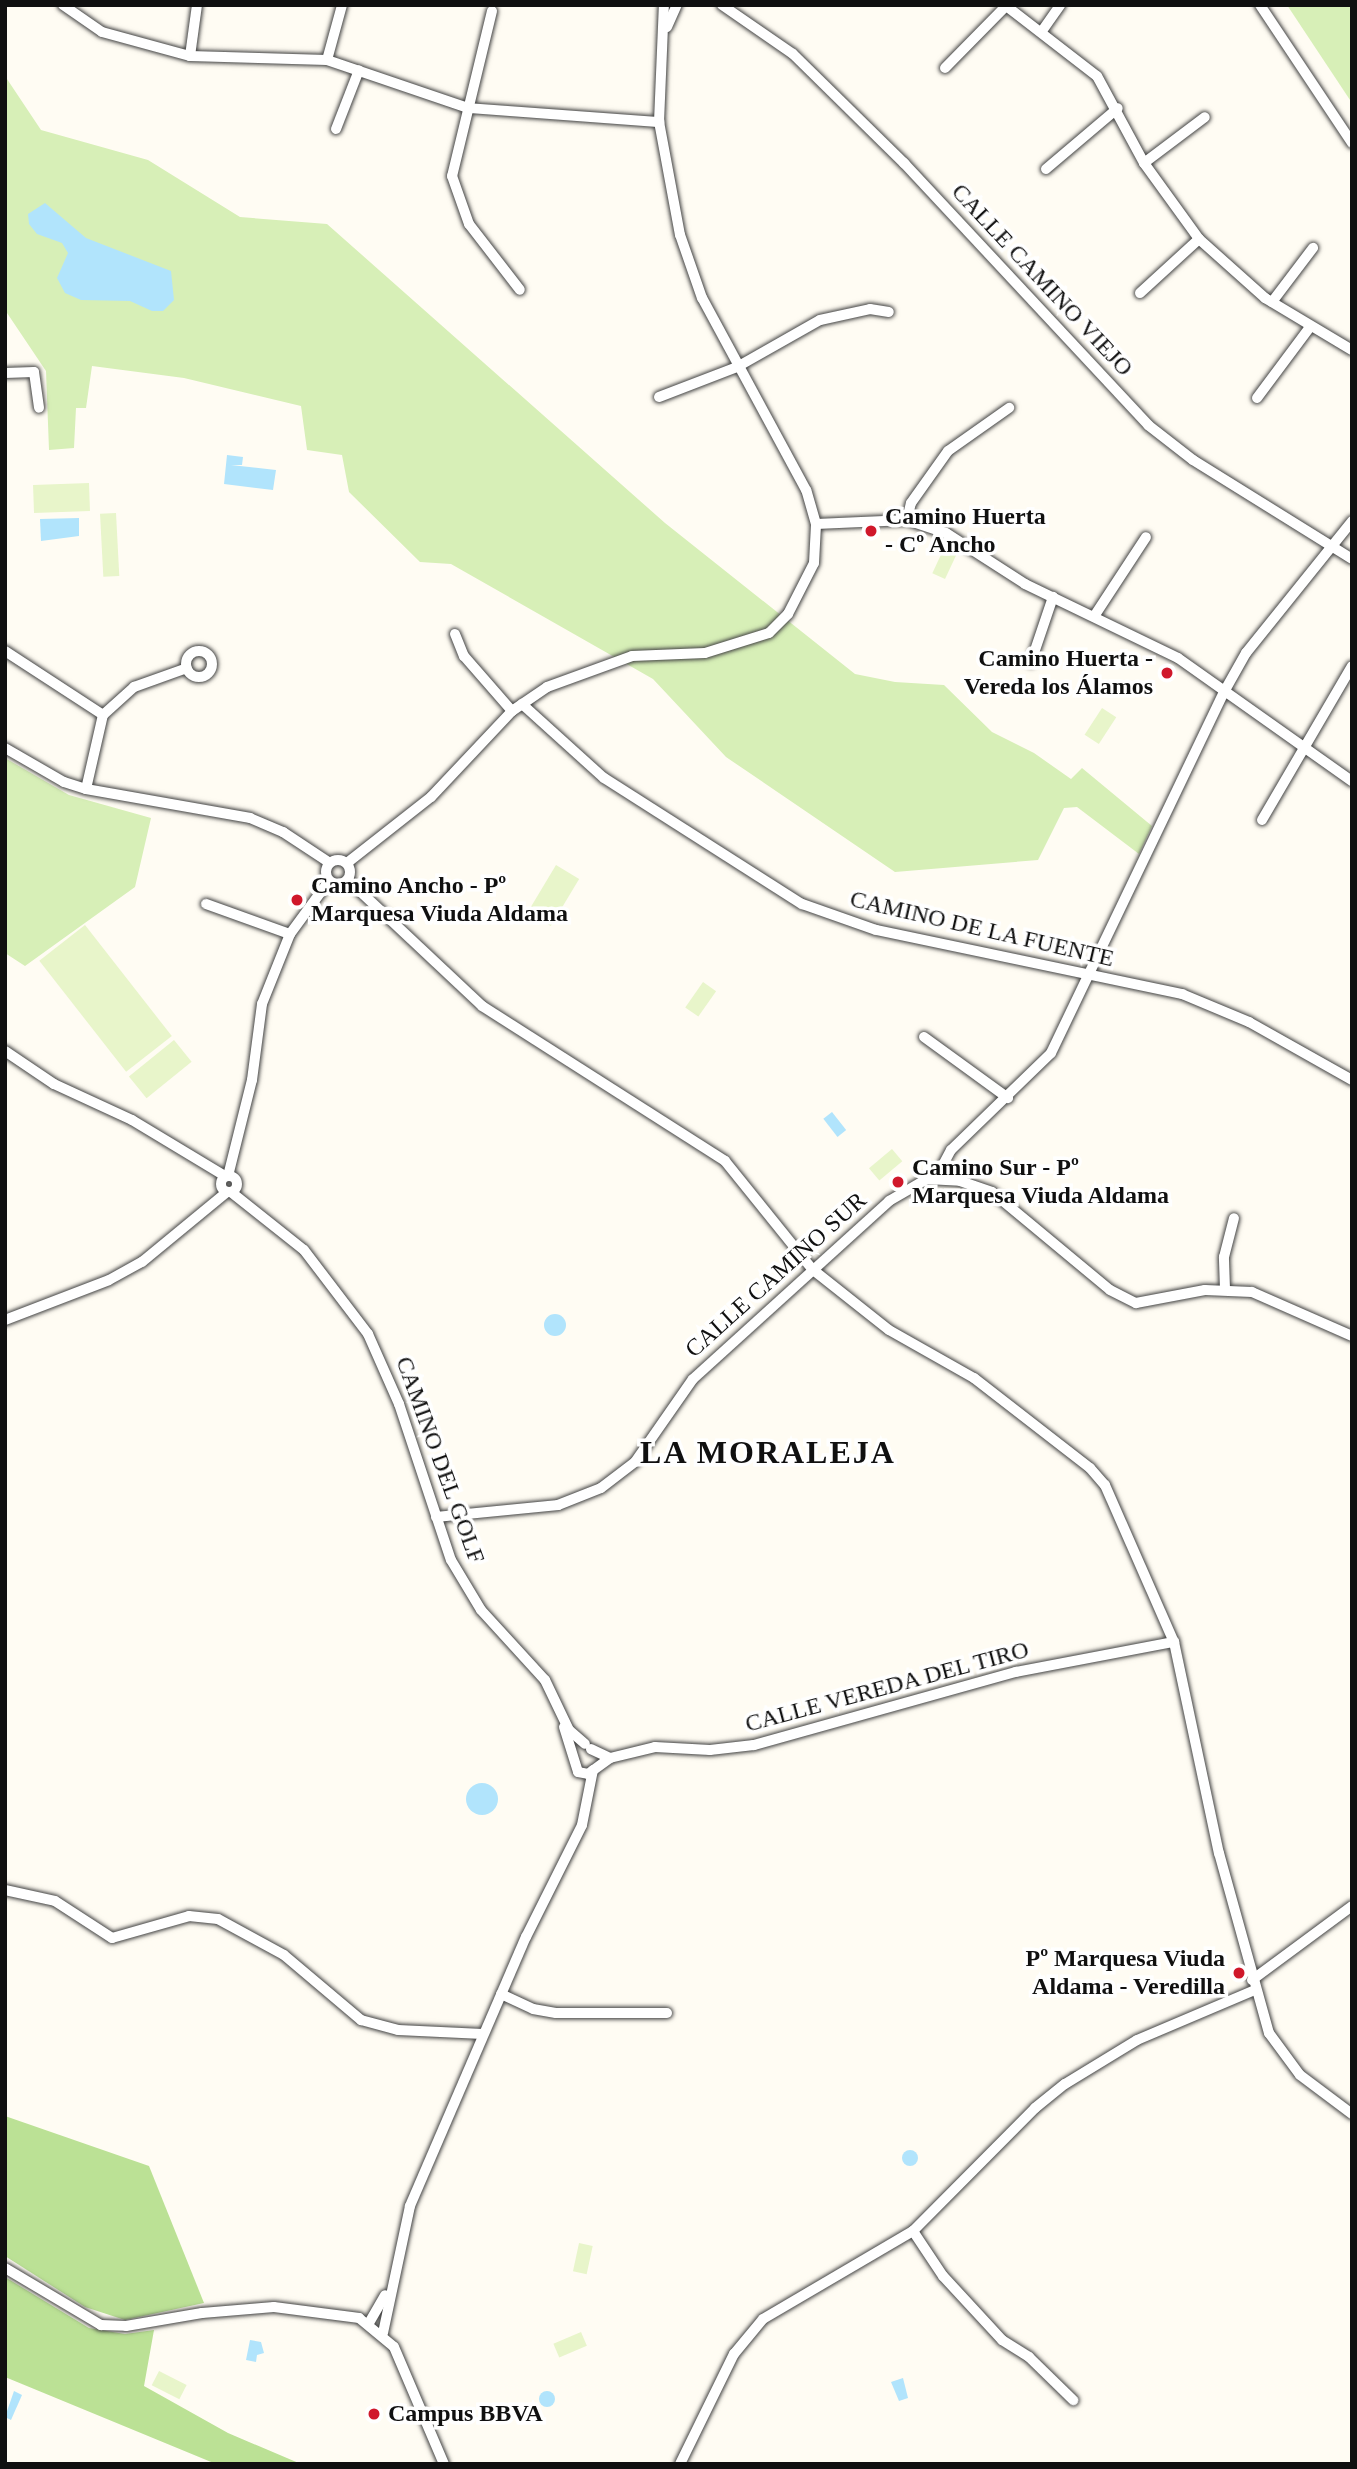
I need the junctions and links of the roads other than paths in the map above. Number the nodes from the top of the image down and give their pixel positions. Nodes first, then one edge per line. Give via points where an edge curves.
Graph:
1 (63, 5) edge
2 (197, 5) edge
3 (342, 5) edge
4 (664, 5) edge
5 (677, 5) edge
6 (722, 5) edge
7 (1060, 5) edge
8 (1260, 5) edge
9 (1005, 6) edge
10 (492, 11) dead end
11 (665, 31) junction
12 (1042, 31) junction
13 (190, 56) junction
14 (327, 60) junction
15 (944, 68) dead end
16 (359, 71) junction
17 (468, 108) junction
18 (1118, 108) junction
19 (1205, 117) dead end
20 (659, 122) junction
21 (336, 129) dead end
22 (1352, 143) edge
23 (1144, 163) junction
24 (1045, 169) dead end
25 (1199, 239) junction
26 (1313, 248) dead end
27 (520, 290) dead end
28 (1140, 293) dead end
29 (1272, 302) junction
30 (889, 312) dead end
31 (1310, 327) junction
32 (1352, 350) edge
33 (737, 367) junction
34 (5, 373) edge
35 (659, 397) dead end
36 (1257, 398) dead end
37 (39, 408) dead end
38 (1009, 408) dead end
39 (907, 520) junction
40 (1352, 522) edge
41 (816, 524) junction
42 (1146, 537) dead end
43 (1331, 546) junction
44 (1352, 559) edge
45 (1053, 597) junction
46 (1096, 615) junction
47 (456, 634) dead end
48 (5, 651) edge
49 (1031, 662) dead end
50 (1352, 666) edge
51 (187, 668) dead end
52 (1224, 692) junction
53 (522, 704) junction
54 (512, 710) junction
55 (103, 716) junction
56 (5, 748) edge
57 (1305, 751) junction
58 (1352, 781) edge
59 (86, 789) junction
60 (1262, 820) dead end
61 (330, 863) junction
62 (347, 863) junction
63 (348, 880) junction
64 (329, 881) junction
65 (205, 904) dead end
66 (290, 934) junction
67 (1089, 977) junction
68 (925, 1037) dead end
69 (5, 1051) edge
70 (1352, 1080) edge
71 (1008, 1098) junction
72 (936, 1178) junction
73 (228, 1184) junction
74 (1234, 1218) dead end
75 (811, 1269) junction
76 (1224, 1289) junction
77 (5, 1320) edge
78 (1352, 1336) edge
79 (436, 1517) junction
80 (1174, 1642) junction
81 (562, 1716) junction
82 (588, 1746) junction
83 (573, 1754) junction
84 (610, 1758) junction
85 (594, 1769) junction
86 (578, 1772) junction
87 (587, 1796) junction
88 (5, 1890) edge
89 (1352, 1906) edge
90 (1254, 1985) junction
91 (501, 1994) junction
92 (667, 2013) dead end
93 (483, 2034) junction
94 (1352, 2114) edge
95 (913, 2231) junction
96 (5, 2268) edge
97 (389, 2284) junction
98 (369, 2323) junction
99 (383, 2333) junction
100 (1073, 2400) dead end
101 (444, 2464) edge
102 (680, 2464) edge

1 - 13 street via 102,32
2 - 13 street
3 - 14 street
4 - 11 street
5 - 11 street
6 - 43 street, CALLE CAMINO VIEJO via 803,63 904,163 1148,425 1193,460
7 - 12 street
8 - 22 street
9 - 12 street
9 - 15 street
10 - 17 street
11 - 20 street
12 - 18 street via 1097,76
13 - 14 street
14 - 16 street
16 - 17 street
16 - 21 street
17 - 20 street
17 - 27 street via 452,176 469,224
18 - 23 street
18 - 24 street
19 - 23 street
20 - 33 street via 680,235 702,298
23 - 25 street
25 - 28 street
25 - 29 street
26 - 29 street
29 - 31 street
30 - 33 street via 870,309 820,320
31 - 32 street
31 - 36 street
33 - 35 street
33 - 41 street via 787,450
34 - 37 street via 34,372
38 - 39 street via 948,451 911,503
39 - 41 street
39 - 45 street via 946,533
40 - 43 street
41 - 53 street via 814,563 788,614 769,633 705,653 632,656 574,674
42 - 46 street
43 - 44 street, CALLE CAMINO VIEJO
43 - 52 street via 1246,653
45 - 46 street
45 - 49 street
46 - 52 street via 1166,651
47 - 54 street via 464,656
48 - 55 street
50 - 57 street
51 - 55 street via 134,687
52 - 57 street
52 - 67 street
53 - 54 street
53 - 67 street, CAMINO DE LA FUENTE via 604,778 802,904 876,930
54 - 62 street via 431,797
55 - 59 street
56 - 59 street via 64,782
57 - 58 street
57 - 60 street
59 - 61 street via 250,818 283,832
61 - 62 street
61 - 64 street
62 - 63 street
63 - 64 street via 337,885
63 - 75 street via 482,1006 725,1161
64 - 66 street
65 - 66 street
66 - 73 street via 262,1004 252,1080
67 - 70 street, CAMINO DE LA FUENTE via 1182,994 1249,1022
67 - 71 street via 1051,1053
68 - 71 street
69 - 73 street via 54,1084 132,1120
71 - 72 street via 951,1150
72 - 75 street, CALLE CAMINO SUR via 905,1189
72 - 76 street via 992,1192 1110,1290 1136,1303
73 - 77 street via 142,1262 109,1280
73 - 79 street, CAMINO DEL GOLF via 304,1250 368,1334 399,1404
74 - 76 street via 1224,1257
75 - 79 street, CALLE CAMINO SUR via 693,1379 635,1462 601,1488 558,1505
75 - 80 street via 889,1331 974,1378 1090,1468 1114,1501
76 - 78 street via 1252,1292
79 - 81 street, CAMINO DEL GOLF via 468,1592 545,1680
80 - 84 street, CALLE VEREDA DEL TIRO via 1016,1672 754,1745 710,1750 656,1746
80 - 90 street via 1219,1853
81 - 82 street, CAMINO DEL GOLF
81 - 83 street
82 - 83 street
82 - 84 street
82 - 85 street
83 - 86 street
84 - 85 street, CALLE VEREDA DEL TIRO
85 - 86 street, CALLE VEREDA DEL TIRO
85 - 87 street
86 - 87 street
87 - 91 street via 582,1825
88 - 93 street via 55,1901 112,1938 189,1916 218,1919 284,1955 361,2020 398,2030
89 - 90 street
90 - 94 street via 1280,2053 1321,2093
90 - 95 street via 1124,2047 1055,2091
91 - 92 street via 533,2009 556,2013
91 - 93 street
93 - 97 street via 410,2206
95 - 100 street via 943,2276 1002,2340 1029,2357
95 - 102 street via 754,2327 734,2354
96 - 98 street via 101,2325 126,2326 202,2312 274,2307 338,2313
97 - 98 street
97 - 99 street
98 - 99 street
99 - 101 street via 397,2352

